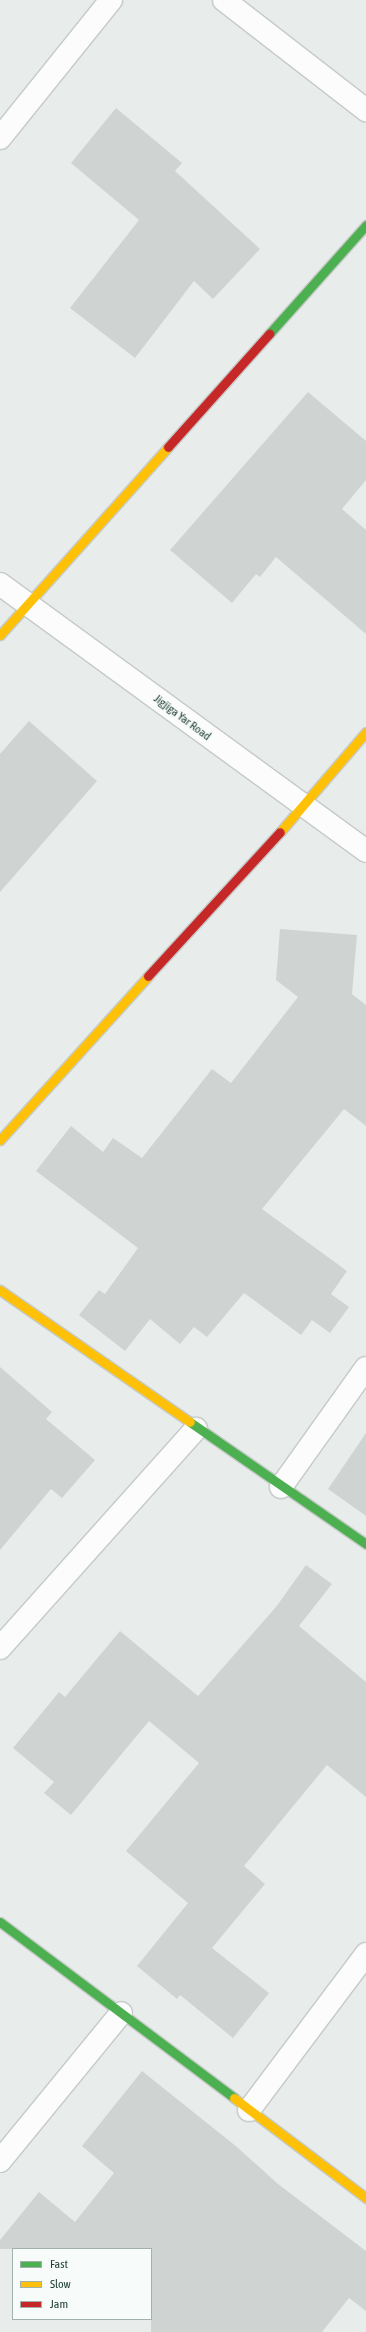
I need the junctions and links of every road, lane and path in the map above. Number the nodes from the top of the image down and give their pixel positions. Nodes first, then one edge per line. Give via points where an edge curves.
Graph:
1 (111, 0) edge
2 (224, 0) edge
3 (366, 110) edge
4 (0, 138) edge
5 (366, 225) edge
6 (0, 584) edge
7 (28, 604) junction
8 (0, 635) edge
9 (366, 732) edge
10 (302, 807) junction
11 (366, 850) edge
12 (0, 1140) edge
13 (0, 1290) edge
14 (366, 1368) edge
15 (196, 1429) junction
16 (282, 1487) junction
17 (366, 1544) edge
18 (0, 1648) edge
19 (0, 1922) edge
20 (366, 1954) edge
21 (121, 2013) junction
22 (249, 2110) junction
23 (0, 2161) edge
24 (366, 2198) edge

1 - 4 street
2 - 3 street
5 - 7 street
6 - 7 street, Jigjiga Yar Road
7 - 8 street
7 - 10 street, Jigjiga Yar Road
9 - 10 street
10 - 11 street, Jigjiga Yar Road
10 - 12 street
13 - 15 street
14 - 16 street
15 - 16 street
15 - 18 street
16 - 17 street
19 - 21 street
20 - 22 street
21 - 22 street
21 - 23 street
22 - 24 street

